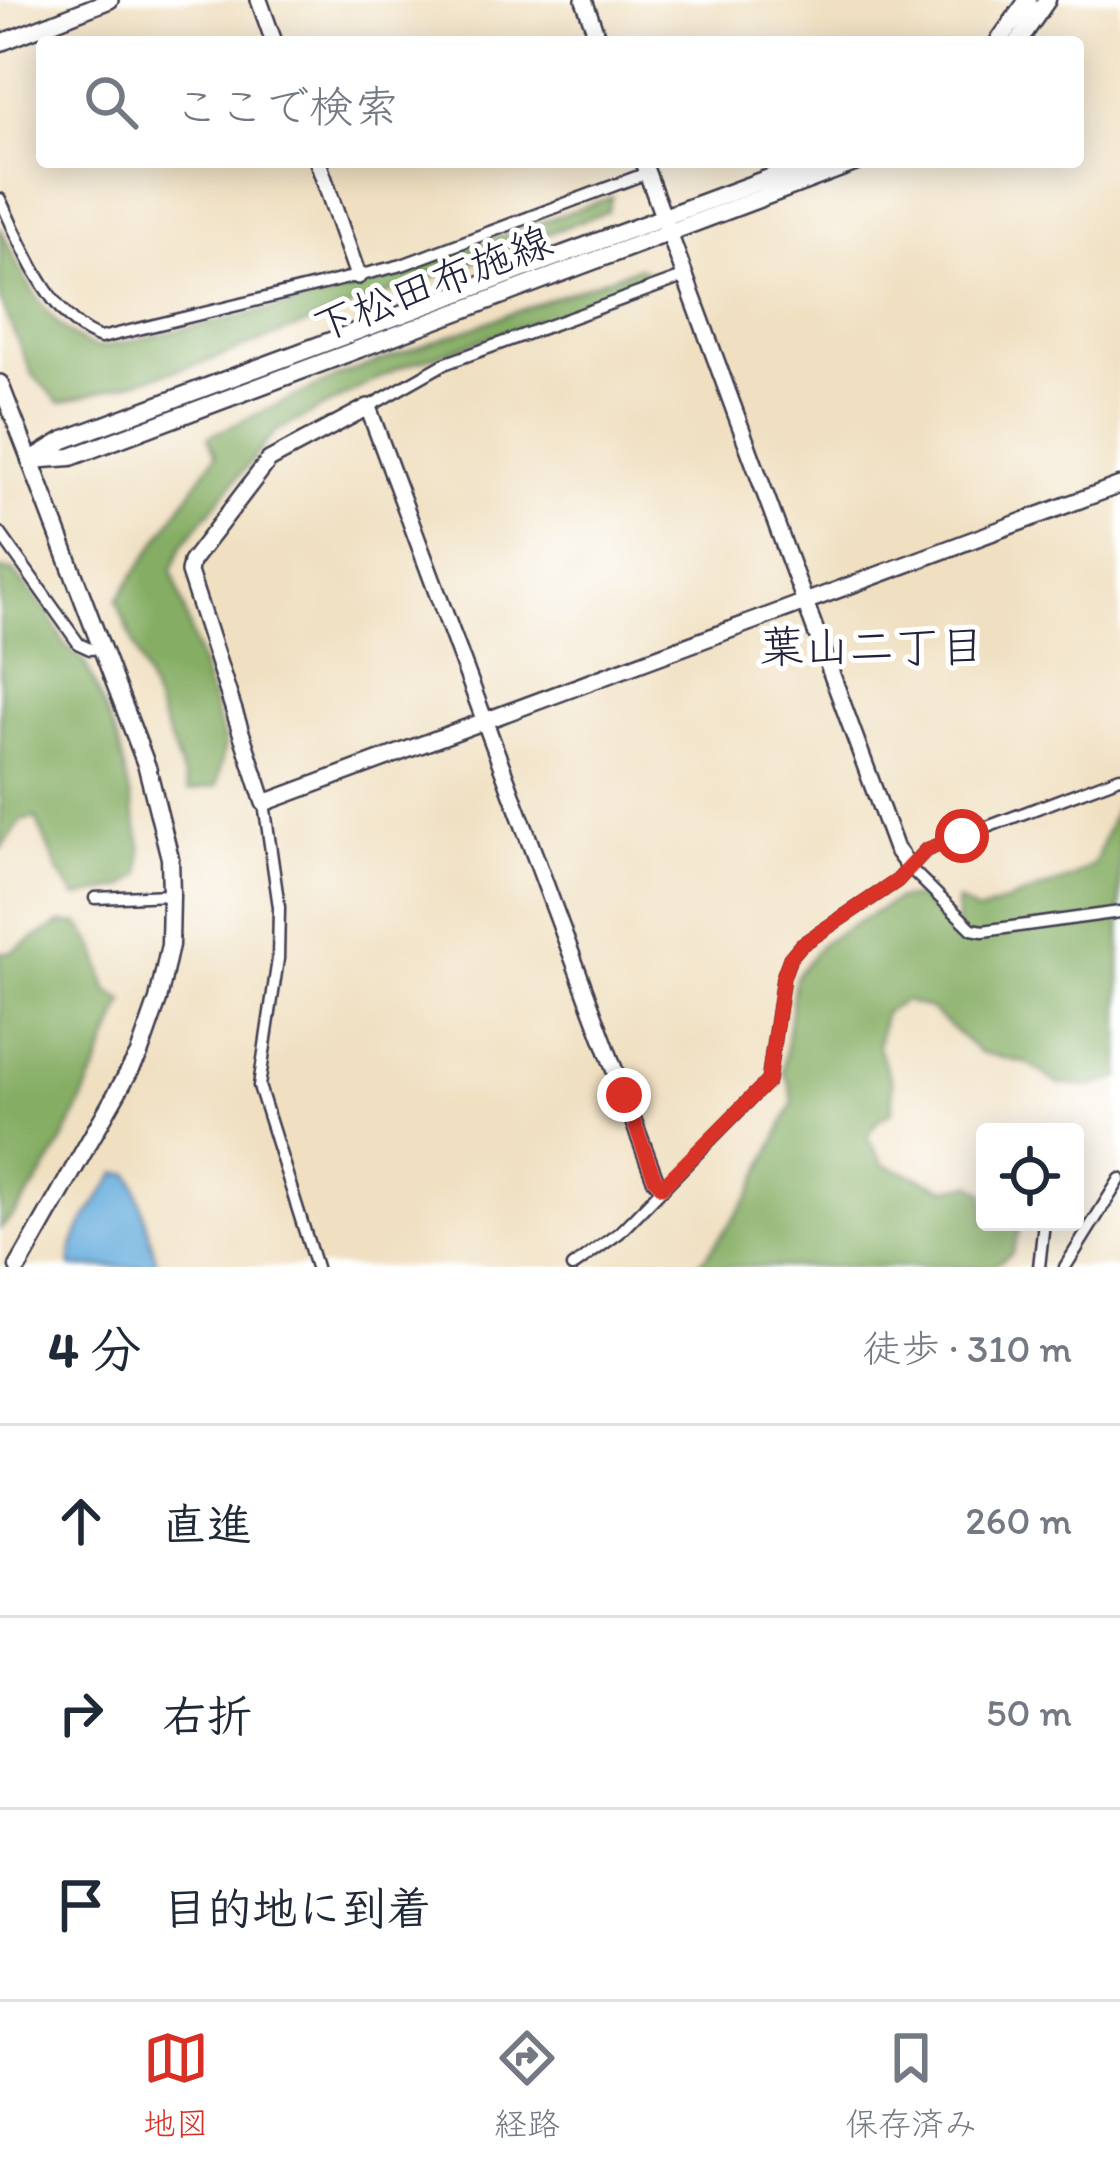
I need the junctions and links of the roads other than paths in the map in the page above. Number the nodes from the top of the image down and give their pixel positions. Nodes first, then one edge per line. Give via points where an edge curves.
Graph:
1 (110, 0) edge
2 (259, 0) edge
3 (584, 0) edge
4 (1028, 0) edge
5 (1047, 0) edge
6 (272, 36) edge
7 (597, 36) edge
8 (1002, 36) edge
9 (1022, 36) edge
10 (0, 43) edge
11 (320, 168) edge
12 (645, 168) edge
13 (798, 168) edge
14 (838, 168) edge
15 (0, 199) edge
16 (665, 225) junction
17 (358, 276) junction
18 (683, 277) junction
19 (0, 383) edge
20 (368, 407) junction
21 (30, 460) junction
22 (1120, 485) edge
23 (0, 533) edge
24 (805, 603) junction
25 (100, 648) junction
26 (485, 718) junction
27 (1120, 777) edge
28 (264, 803) junction
29 (910, 868) junction
30 (171, 896) junction
31 (95, 898) dead end
32 (1120, 912) edge
33 (1120, 1179) edge
34 (662, 1187) junction
35 (1043, 1231) edge
36 (18, 1267) edge
37 (316, 1267) edge
38 (572, 1267) edge
39 (1039, 1267) edge
40 (1065, 1267) edge

1 - 10 street
2 - 6 street
3 - 7 street
4 - 8 main road
5 - 9 main road
11 - 17 street
12 - 16 street
12 - 17 street
13 - 16 main road, 下松田布施線
14 - 16 main road, 下松田布施線
15 - 17 street via 33,269 80,332 101,338
16 - 18 street
16 - 21 main road, 下松田布施線 via 64,440
18 - 20 street via 444,364
18 - 24 street
19 - 21 street
20 - 26 street
20 - 28 street via 269,460 191,562
21 - 25 main road
22 - 24 street
23 - 25 street via 79,644
24 - 26 street
24 - 29 street via 896,849
25 - 30 main road via 147,767
26 - 28 street
26 - 34 street
27 - 29 street via 926,850
28 - 37 street via 279,908 259,1086
29 - 32 street via 983,932
29 - 34 street via 790,958 768,1081
30 - 31 street
30 - 36 main road via 170,945 139,1054
33 - 40 street
34 - 38 street
35 - 39 street

